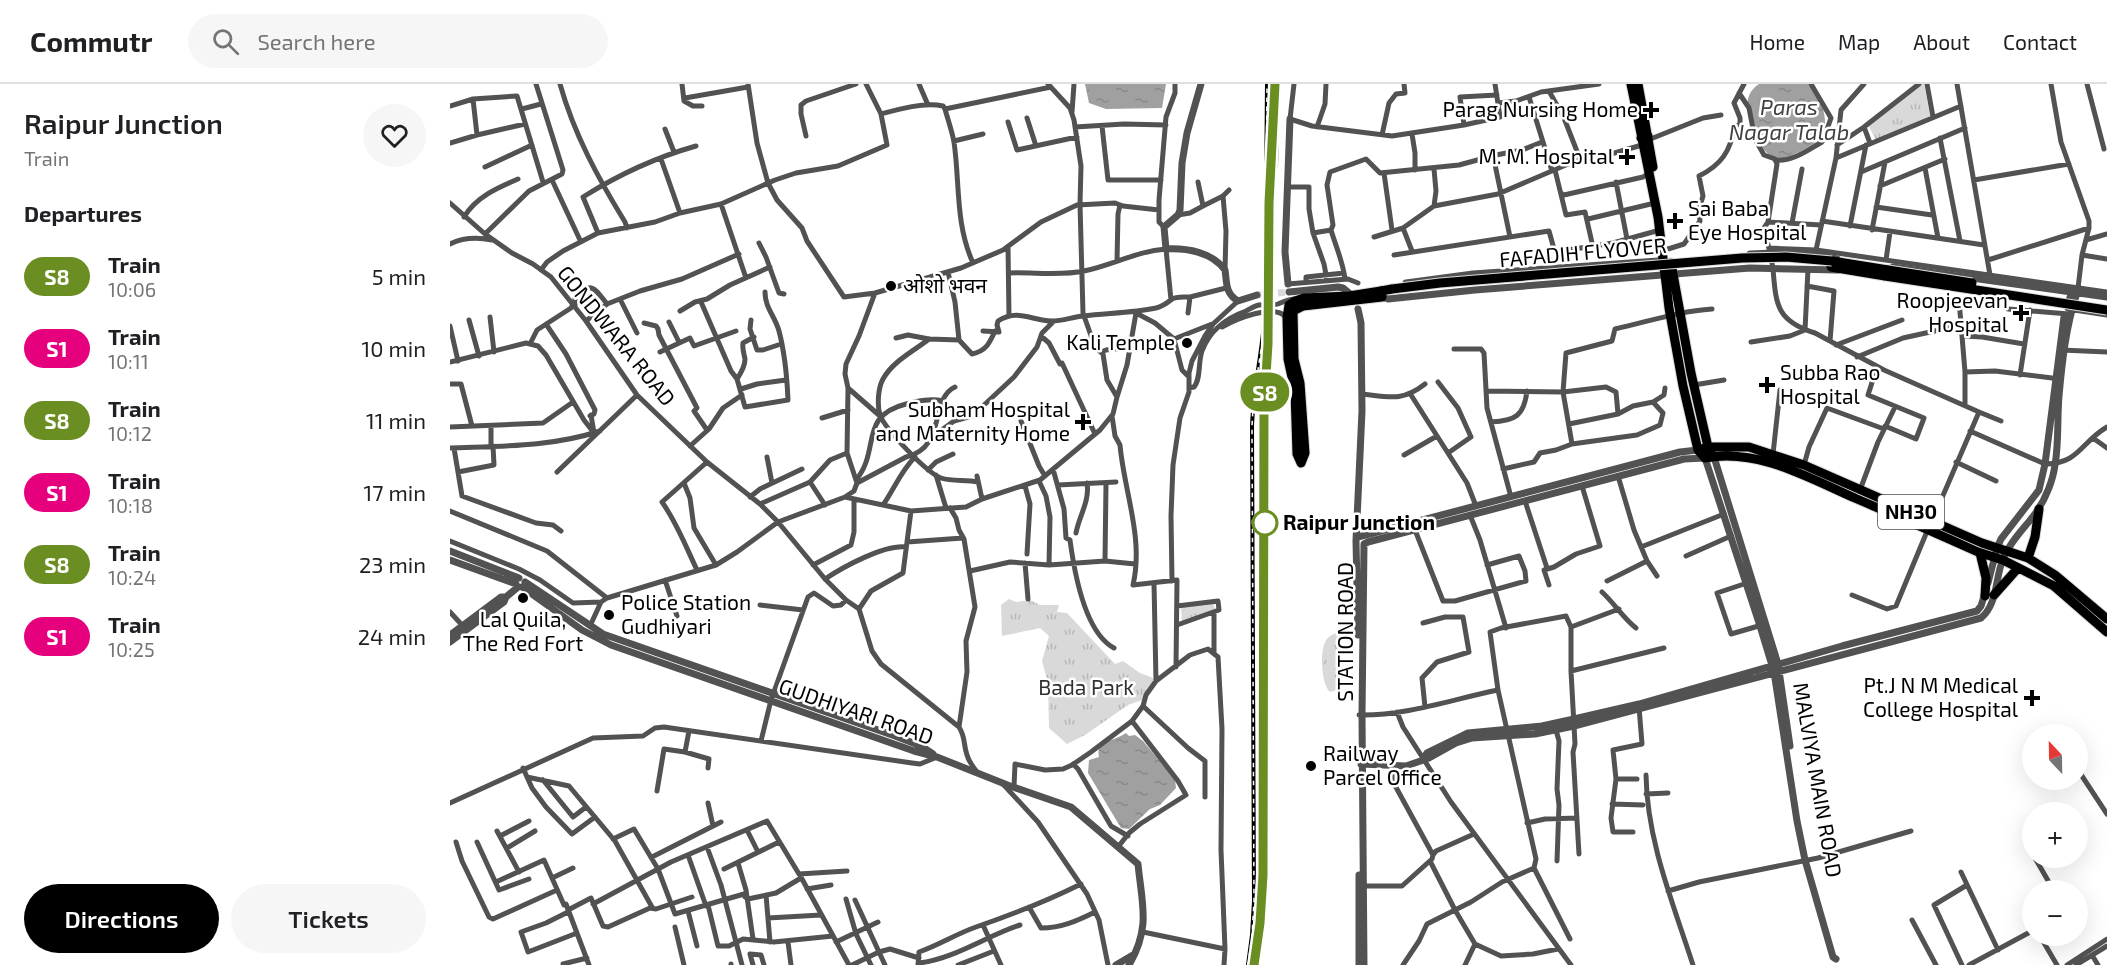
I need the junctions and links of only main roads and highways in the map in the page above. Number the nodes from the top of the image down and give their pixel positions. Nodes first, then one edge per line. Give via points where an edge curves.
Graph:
1 (1631, 84) edge
2 (1638, 84) edge
3 (1645, 140) junction
4 (1667, 260) junction
5 (1831, 264) junction
6 (1862, 268) junction
7 (1886, 269) junction
8 (1382, 294) junction
9 (2107, 303) edge
10 (2107, 310) edge
11 (1676, 315) junction
12 (1708, 447) junction
13 (1698, 450) junction
14 (1709, 457) junction
15 (2039, 509) road end
16 (1930, 525) junction
17 (1980, 553) junction
18 (1998, 556) junction
19 (2028, 558) junction
20 (2018, 568) junction
21 (2107, 620) edge
22 (2107, 632) edge

1 - 3 main road
2 - 3 main road
3 - 4 main road
3 - 4 main road
4 - 11 main road
5 - 6 main road, FAFADIH FLYOVER
5 - 6 main road, FAFADIH FLYOVER via 1843,269
5 - 8 main road, FAFADIH FLYOVER, bridge via 1786,257 1742,258 1452,282
6 - 7 main road
7 - 9 main road, bridge
7 - 10 main road, bridge
8 - 8 main road via 1293,311 1294,359 1300,383 1305,453 1301,463 1289,364 1288,309 1304,298
11 - 12 main road
11 - 13 main road via 1683,386
12 - 13 main road, NH30
12 - 14 main road
12 - 16 main road, NH30 via 1739,446 1773,454 1860,490
13 - 14 main road, MALVIYA MAIN ROAD
14 - 16 main road, NH30 via 1747,457 1782,466
15 - 19 main road
16 - 17 main road, NH30
16 - 18 main road, NH30
17 - 18 main road, NH30
17 - 20 main road via 1989,595
18 - 19 main road, NH30 via 2007,551
18 - 20 main road, NH30
19 - 21 main road, NH30 via 2055,575
20 - 22 main road, NH30 via 2054,586

